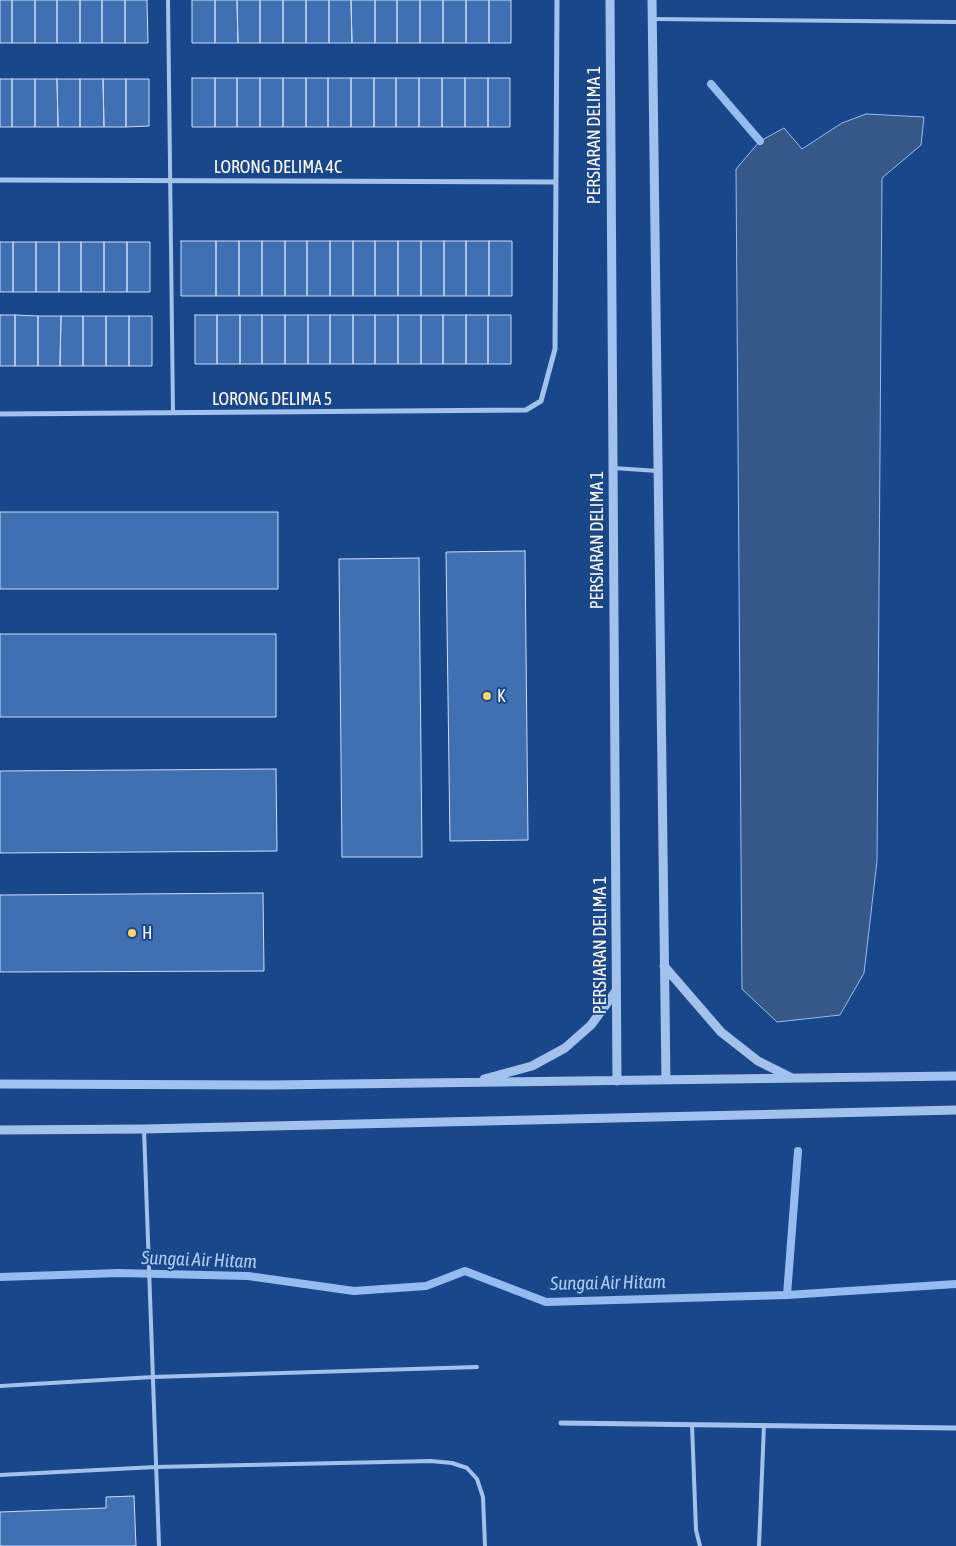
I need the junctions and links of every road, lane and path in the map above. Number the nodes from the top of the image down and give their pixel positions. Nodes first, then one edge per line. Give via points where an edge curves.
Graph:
1 (168, 0) edge
2 (557, 0) edge
3 (610, 0) edge
4 (652, 0) edge
5 (652, 19) junction
6 (956, 22) edge
7 (0, 180) edge
8 (170, 180) junction
9 (556, 182) junction
10 (173, 413) junction
11 (0, 414) edge
12 (613, 468) junction
13 (658, 471) junction
14 (664, 966) junction
15 (617, 991) junction
16 (956, 1076) edge
17 (792, 1078) junction
18 (618, 1080) junction
19 (666, 1080) junction
20 (471, 1082) junction
21 (0, 1084) edge
22 (956, 1110) edge
23 (144, 1129) junction
24 (0, 1130) edge
25 (477, 1367) dead end
26 (153, 1377) junction
27 (0, 1386) edge
28 (560, 1423) dead end
29 (692, 1425) junction
30 (764, 1426) junction
31 (956, 1428) edge
32 (156, 1467) junction
33 (0, 1475) edge
34 (159, 1546) edge
35 (485, 1546) edge
36 (700, 1546) edge
37 (759, 1546) edge

1 - 8 lane
2 - 9 street
3 - 12 street, PERSIARAN DELIMA 1
4 - 5 street
5 - 6 lane
5 - 13 street
7 - 8 street, LORONG DELIMA 4C
8 - 9 street, LORONG DELIMA 4C
8 - 10 lane
9 - 10 street, LORONG DELIMA 5 via 555,349 541,401 526,410
10 - 11 street, LORONG DELIMA 5
12 - 13 lane
12 - 15 street, PERSIARAN DELIMA 1
13 - 14 street
14 - 17 street via 721,1032 758,1061
14 - 19 street
15 - 18 street, PERSIARAN DELIMA 1
15 - 20 street via 591,1025 566,1048 532,1066
16 - 17 street
17 - 19 street
18 - 19 street
18 - 20 street
20 - 21 street
22 - 23 street
23 - 24 street
23 - 26 lane
25 - 26 lane
26 - 27 lane
26 - 32 lane
28 - 29 street
29 - 30 street
29 - 36 lane via 696,1530
30 - 31 street
30 - 37 lane
32 - 33 lane
32 - 34 lane
32 - 35 lane via 452,1463 467,1468 477,1479 483,1497

